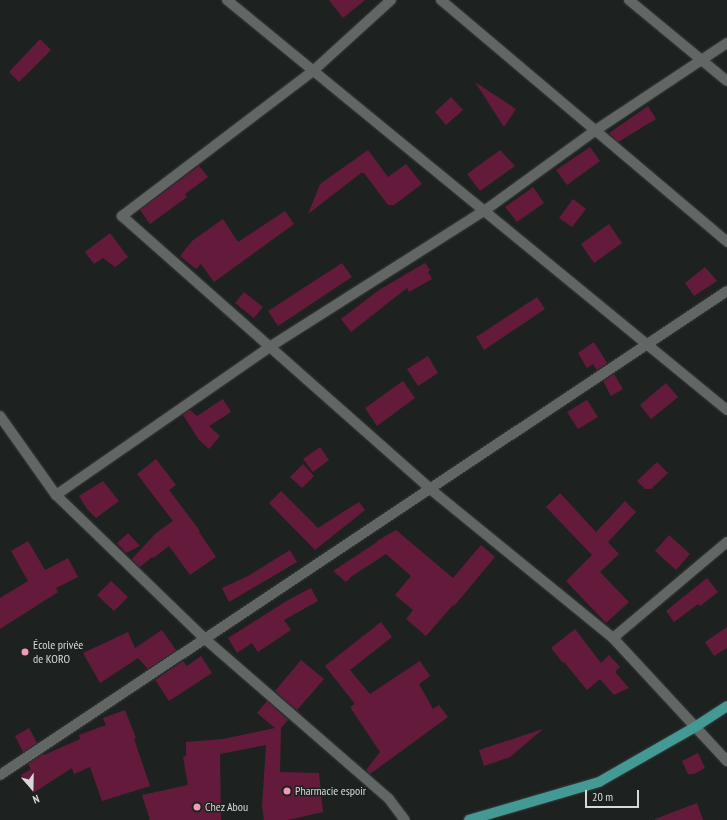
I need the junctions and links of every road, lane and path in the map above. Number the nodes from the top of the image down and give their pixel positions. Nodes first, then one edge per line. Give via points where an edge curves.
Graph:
1 (227, 0) edge
2 (391, 0) edge
3 (441, 0) edge
4 (629, 0) edge
5 (727, 43) edge
6 (702, 60) junction
7 (313, 71) junction
8 (727, 82) edge
9 (596, 130) junction
10 (484, 211) junction
11 (727, 242) edge
12 (727, 291) edge
13 (647, 345) junction
14 (271, 346) junction
15 (727, 410) edge
16 (0, 416) edge
17 (429, 488) junction
18 (56, 495) junction
19 (727, 542) edge
20 (204, 638) junction
21 (613, 638) junction
22 (727, 706) edge
23 (695, 727) junction
24 (727, 761) edge
25 (0, 775) edge
26 (405, 820) edge
27 (469, 820) edge

1 - 7 street
2 - 7 street
3 - 9 street
4 - 6 street
5 - 6 street
6 - 8 street
6 - 9 street
7 - 10 street
7 - 14 street via 122,216
9 - 10 street
9 - 11 street
10 - 13 street
10 - 14 street
12 - 13 street
13 - 15 street
13 - 17 street
14 - 17 street
14 - 18 street
16 - 18 street
17 - 20 street
17 - 21 street
18 - 20 street
19 - 21 street
20 - 25 street
20 - 26 street via 389,799
21 - 23 street
22 - 23 main road
23 - 24 street
23 - 27 main road via 599,782

